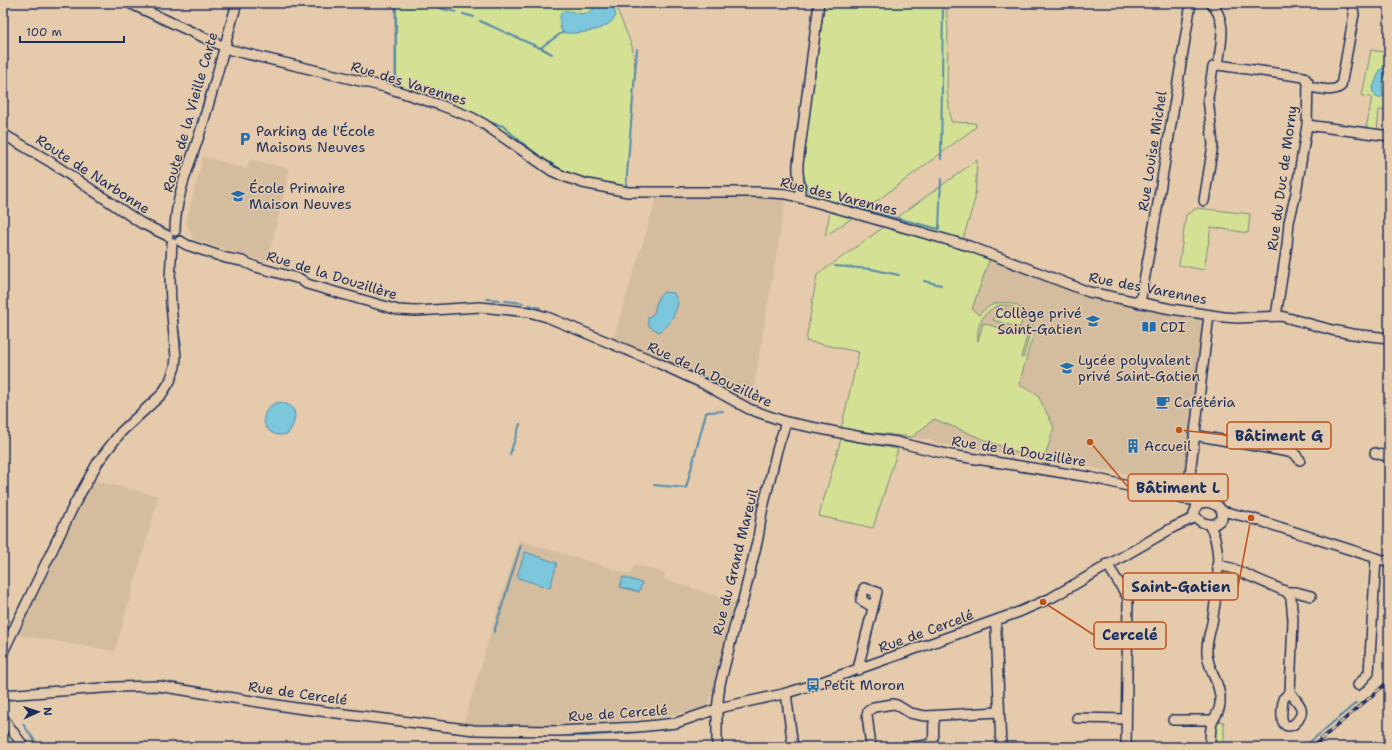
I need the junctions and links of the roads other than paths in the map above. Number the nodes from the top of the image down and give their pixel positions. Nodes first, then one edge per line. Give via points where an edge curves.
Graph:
1 (129, 3) edge
2 (237, 3) edge
3 (819, 3) edge
4 (1191, 3) edge
5 (1210, 3) edge
6 (1352, 3) edge
7 (224, 47) junction
8 (1218, 65) junction
9 (1309, 87) junction
10 (1307, 125) junction
11 (3, 134) edge
12 (1389, 136) edge
13 (800, 198) junction
14 (1204, 201) dead end
15 (174, 238) junction
16 (1140, 303) junction
17 (1209, 315) junction
18 (1276, 316) junction
19 (1389, 338) edge
20 (786, 422) junction
21 (1194, 434) junction
22 (1374, 453) dead end
23 (1389, 457) edge
24 (1300, 460) dead end
25 (1184, 499) junction
26 (1208, 502) junction
27 (1196, 506) junction
28 (1222, 511) junction
29 (1239, 515) junction
30 (1196, 517) junction
31 (1220, 522) junction
32 (1208, 524) junction
33 (1215, 539) junction
34 (1376, 558) junction
35 (1389, 562) edge
36 (1107, 564) junction
37 (1218, 565) junction
38 (1287, 592) junction
39 (1311, 596) dead end
40 (874, 607) dead end
41 (995, 621) junction
42 (3, 652) edge
43 (859, 670) junction
44 (1358, 685) dead end
45 (1290, 692) dead end
46 (786, 693) junction
47 (3, 695) edge
48 (717, 710) junction
49 (999, 712) junction
50 (936, 716) junction
51 (3, 718) edge
52 (1077, 718) dead end
53 (1126, 718) junction
54 (1173, 720) dead end
55 (1213, 720) junction
56 (24, 747) edge
57 (717, 747) edge
58 (793, 747) edge
59 (871, 747) edge
60 (912, 747) edge
61 (1001, 747) edge
62 (1126, 747) edge
63 (1210, 747) edge

1 - 7 street, Rue des Varennes
2 - 7 street, Route de la Vieille Carte
3 - 13 street via 798,164
4 - 16 street, Rue Louise Michel
5 - 8 street via 1218,13 1222,26
6 - 9 street via 1354,14 1340,86 1332,90
7 - 13 street, Rue des Varennes via 385,87 471,117 552,171 582,183 628,192 758,192 787,194
7 - 15 street, Route de la Vieille Carte via 180,197
8 - 9 street via 1304,77
8 - 14 street via 1213,67 1208,98 1213,144
9 - 10 street, Rue du Duc de Morny
10 - 12 street
10 - 18 street, Rue du Duc de Morny via 1289,222
11 - 15 street, Route de Narbonne via 49,161 141,223
13 - 16 street, Rue des Varennes via 969,246 1089,292
15 - 20 street, Rue de la Douzillère via 226,258 247,262 256,267 300,279 307,284 398,310 480,307 529,312 547,317 656,362 704,384 749,409
15 - 42 street, Route de la Vieille Carte via 170,278 176,357 173,374 162,394 121,432 98,462 75,503
16 - 17 street, Rue des Varennes
17 - 18 street, Rue des Varennes via 1237,318
17 - 21 street
18 - 19 street, Rue des Varennes via 1339,331
20 - 25 street, Rue de la Douzillère via 897,442 951,455 1089,477
20 - 48 street, Rue du Grand Mareuil via 720,684
21 - 24 street via 1294,453
21 - 25 street via 1189,484
22 - 23 street
25 - 26 street, Rue de la Douzillère
25 - 27 street, Rue de la Douzillère
26 - 27 street
26 - 28 street via 1218,506
27 - 30 street
28 - 29 street
28 - 31 street via 1223,517
29 - 31 street
29 - 34 street
30 - 32 street
30 - 36 street, Rue de Cercelé
31 - 32 street
31 - 33 street
32 - 33 street
33 - 37 street
34 - 35 street
34 - 44 street via 1369,673
36 - 41 street, Rue de Cercelé via 1044,601
36 - 53 street via 1128,601
37 - 38 street
37 - 55 street via 1217,591 1207,651 1208,661 1220,693 1219,710
38 - 39 street
38 - 45 street via 1291,598 1293,620
40 - 43 street
41 - 43 street, Rue de Cercelé
41 - 49 street
43 - 46 street, Rue de Cercelé
46 - 48 street, Rue de Cercelé
46 - 58 street
47 - 48 street, Rue de Cercelé via 158,686 296,708 474,730 559,731 657,725 676,723
48 - 57 street, Rue du Grand Mareuil
49 - 50 street
49 - 61 street
50 - 59 street via 913,714 895,704 872,708 867,713
50 - 60 street via 933,722 932,742
51 - 56 street
52 - 53 street
53 - 62 street
54 - 55 street
55 - 63 street

